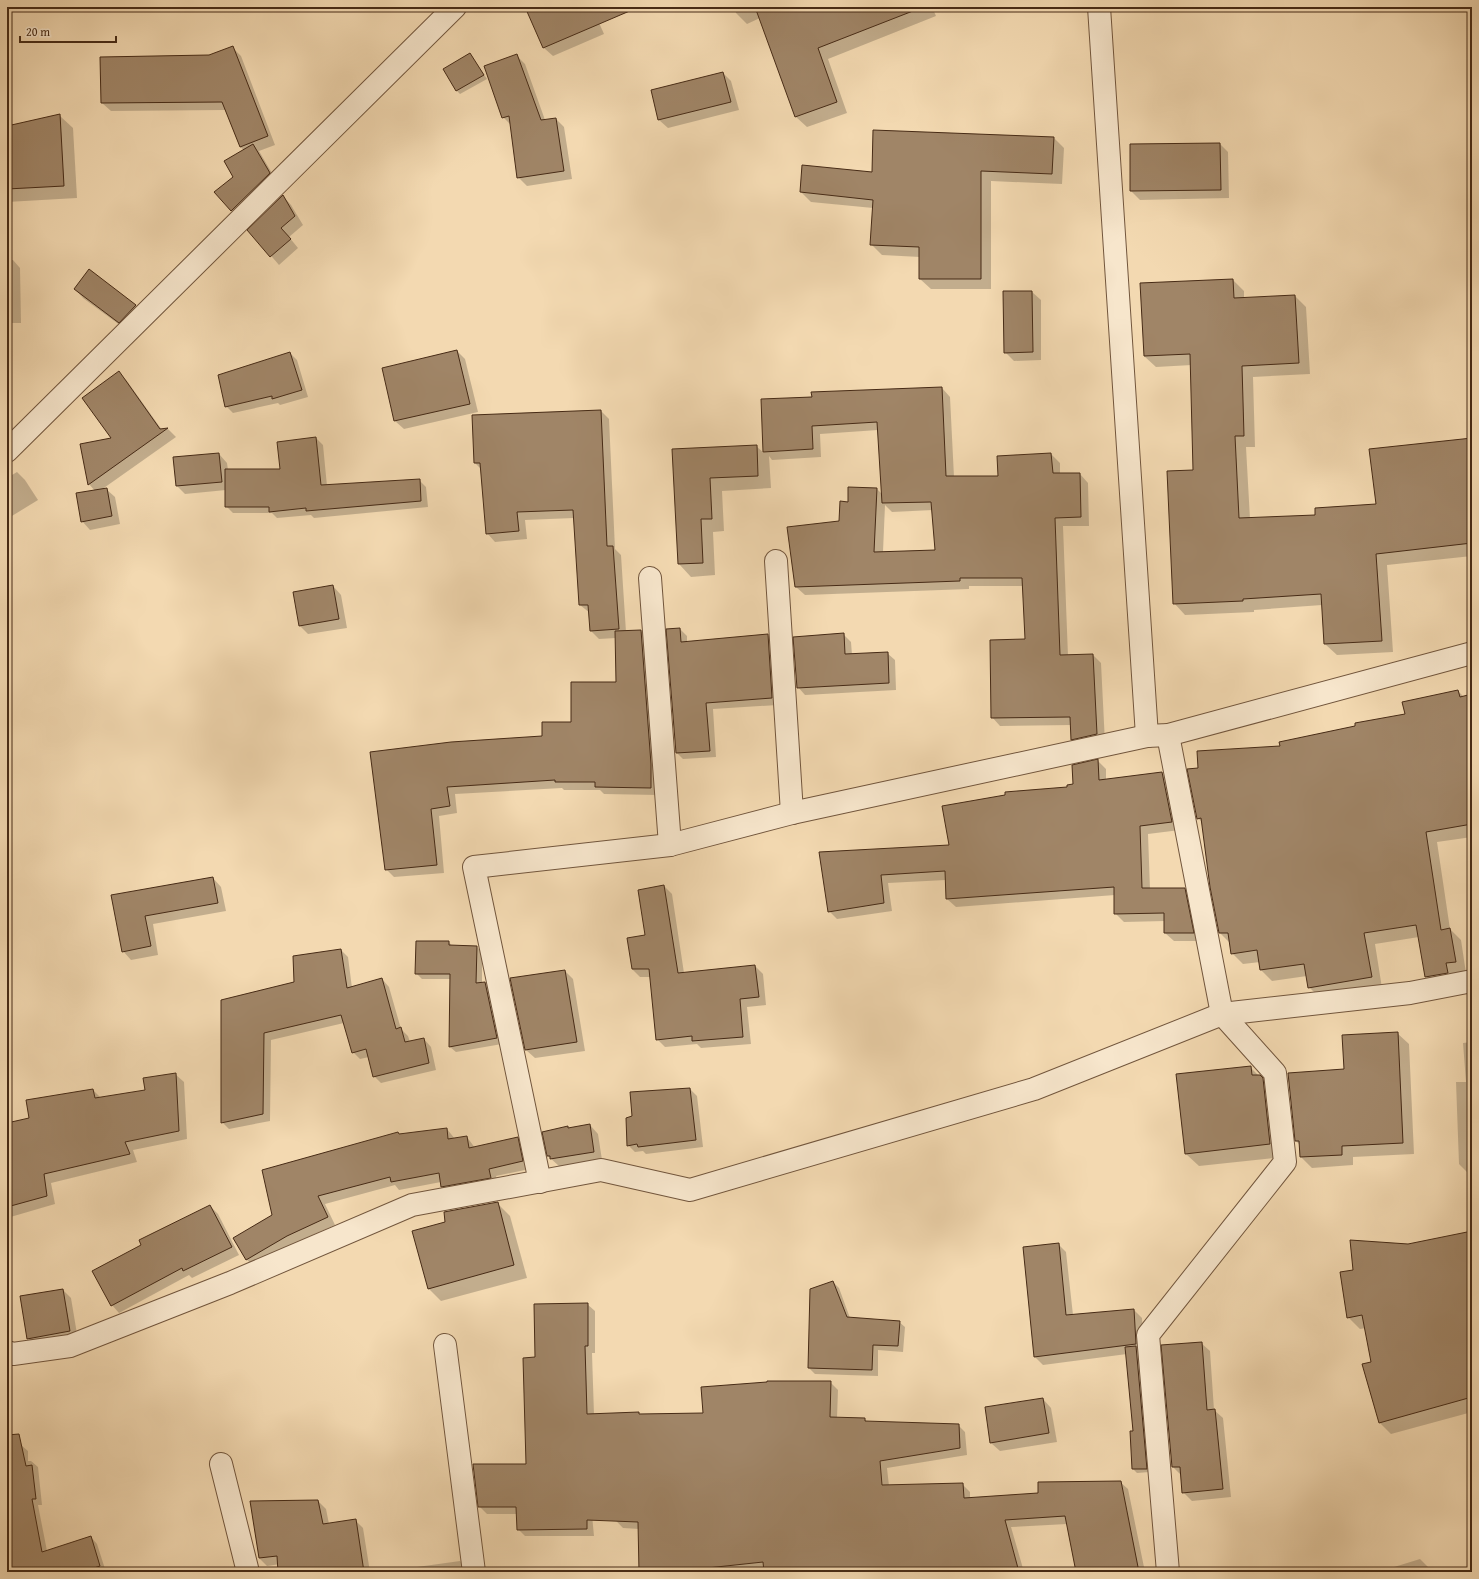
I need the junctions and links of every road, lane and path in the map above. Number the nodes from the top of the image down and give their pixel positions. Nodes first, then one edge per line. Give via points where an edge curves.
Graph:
1 (455, 7) edge
2 (1099, 7) edge
3 (7, 451) edge
4 (776, 561) dead end
5 (650, 578) dead end
6 (1472, 653) edge
7 (1168, 735) junction
8 (1146, 736) junction
9 (792, 813) junction
10 (670, 845) junction
11 (1472, 981) edge
12 (1222, 1014) junction
13 (540, 1182) junction
14 (445, 1345) dead end
15 (7, 1352) edge
16 (221, 1464) dead end
17 (248, 1572) edge
18 (474, 1572) edge
19 (1168, 1572) edge

1 - 3 street
2 - 8 street
4 - 9 street
5 - 10 street
6 - 7 street
7 - 8 street
7 - 12 street
8 - 9 street
9 - 10 street
10 - 13 street via 474,867
11 - 12 street via 1410,993
12 - 13 street via 1034,1089 690,1190 601,1170
12 - 19 street via 1275,1073 1285,1162 1148,1335
13 - 15 street via 412,1205 230,1283 70,1346 13,1354
14 - 18 street
16 - 17 street

